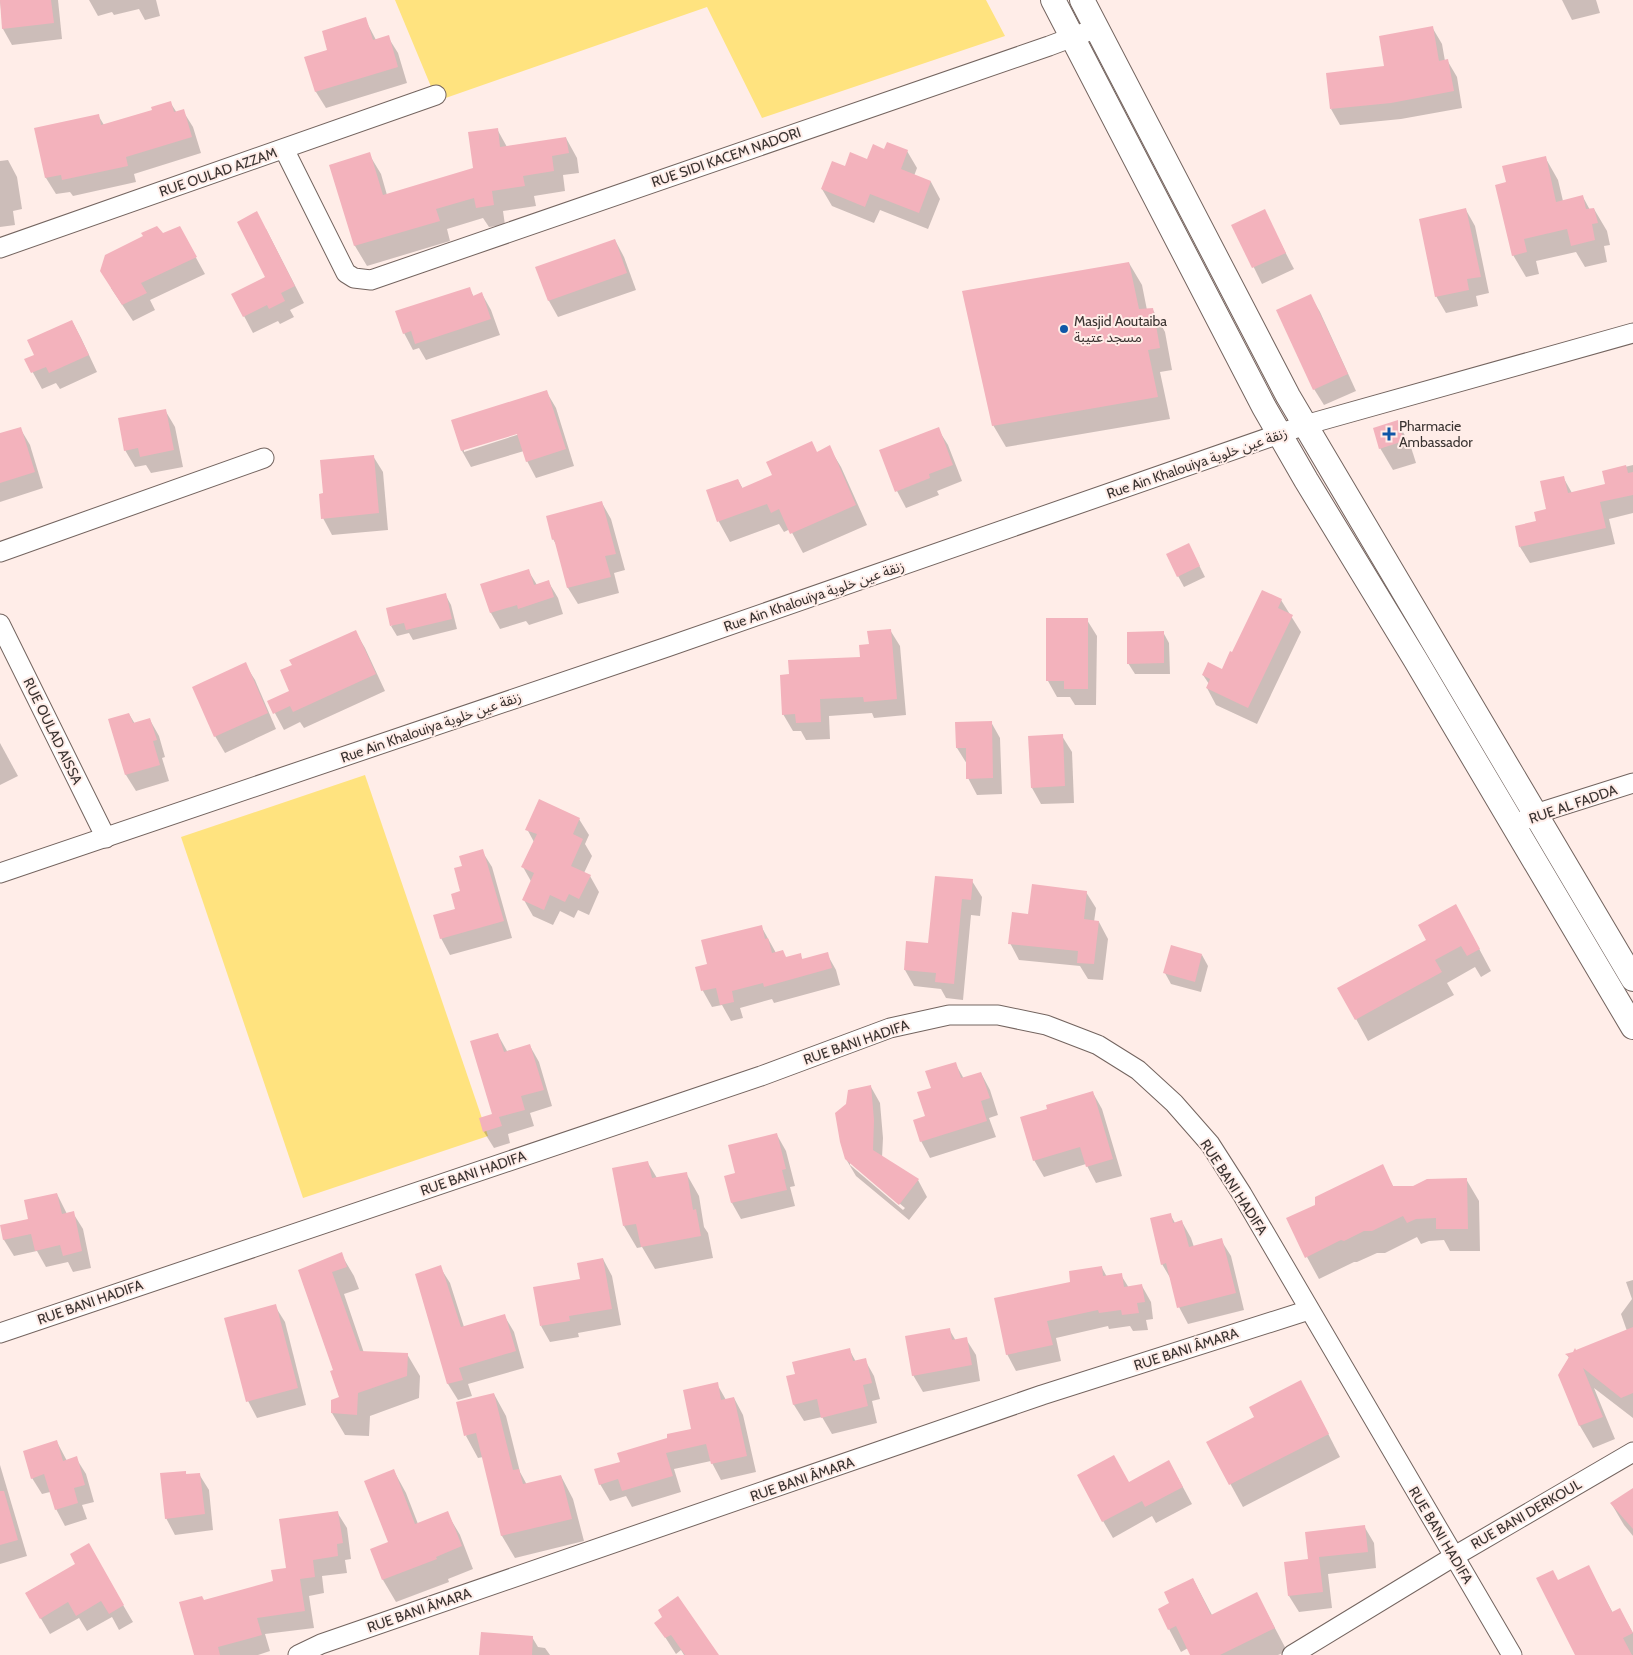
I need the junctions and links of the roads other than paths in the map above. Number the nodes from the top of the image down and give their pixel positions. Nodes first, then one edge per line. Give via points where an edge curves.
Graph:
1 (1053, 0) edge
2 (1082, 0) edge
3 (1097, 28) junction
4 (1072, 38) junction
5 (436, 95) dead end
6 (284, 149) junction
7 (0, 248) edge
8 (1633, 334) edge
9 (1305, 425) junction
10 (1280, 434) junction
11 (264, 458) dead end
12 (0, 552) edge
13 (0, 624) edge
14 (1633, 783) edge
15 (1535, 814) junction
16 (1514, 826) junction
17 (106, 838) junction
18 (0, 873) edge
19 (1633, 979) edge
20 (1633, 1027) edge
21 (1308, 1310) junction
22 (0, 1333) edge
23 (1633, 1452) edge
24 (1453, 1557) junction
25 (298, 1655) edge
26 (1292, 1655) edge
27 (1512, 1655) edge

1 - 4 street
2 - 3 street
3 - 4 street, RUE SIDI KACEM NADORI
3 - 9 street
4 - 6 street, RUE SIDI KACEM NADORI via 372,280 354,278 346,273
4 - 10 street
5 - 6 street, RUE OULAD AZZAM
6 - 7 street, RUE OULAD AZZAM
8 - 9 street, Rue Ain Khalouiya زنقة عين خلوية
9 - 10 street, Rue Ain Khalouiya زنقة عين خلوية
9 - 15 street
10 - 16 street
10 - 17 street, Rue Ain Khalouiya زنقة عين خلوية via 667,648
11 - 12 street
13 - 17 street, RUE OULAD AISSA
14 - 15 street, RUE AL FADDA
15 - 16 street, RUE AL FADDA
15 - 19 street
16 - 20 street
17 - 18 street, Rue Ain Khalouiya زنقة عين خلوية
21 - 22 street, RUE BANI HADIFA via 1210,1144 1174,1103 1138,1070 1098,1046 1046,1025 998,1015 949,1015 890,1028 761,1076
21 - 24 street, RUE BANI HADIFA
21 - 25 street, RUE BANI ÂMARA via 1042,1395 321,1644
23 - 24 street, RUE BANI DERKOUL
24 - 26 street, RUE BANI DERKOUL
24 - 27 street, RUE BANI HADIFA

